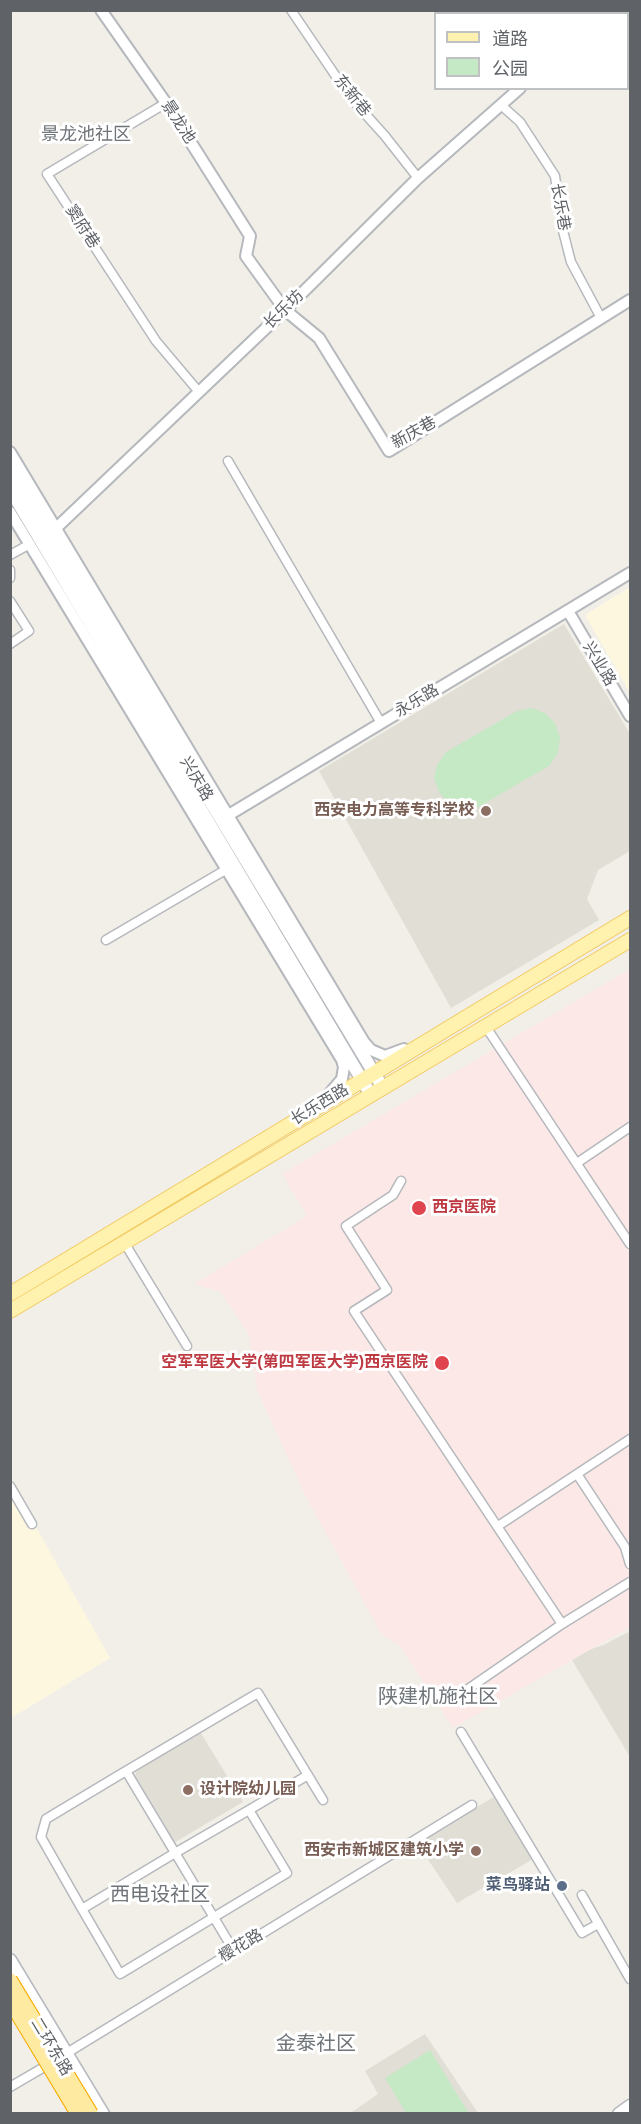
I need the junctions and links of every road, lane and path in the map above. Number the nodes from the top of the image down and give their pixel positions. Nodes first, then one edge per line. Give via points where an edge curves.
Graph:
1 (101, 10) edge
2 (291, 10) edge
3 (518, 90) edge
4 (166, 103) junction
5 (501, 105) junction
6 (418, 178) junction
7 (250, 236) joint
8 (630, 300) edge
9 (285, 310) junction
10 (601, 318) junction
11 (199, 392) junction
12 (10, 452) edge
13 (228, 461) dead end
14 (10, 469) edge
15 (10, 489) edge
16 (17, 510) edge
17 (53, 531) junction
18 (30, 544) junction
19 (10, 555) edge
20 (10, 570) edge
21 (630, 573) edge
22 (10, 578) edge
23 (10, 601) edge
24 (568, 611) junction
25 (10, 645) edge
26 (630, 716) edge
27 (381, 723) junction
28 (216, 823) junction
29 (226, 869) junction
30 (630, 918) edge
31 (106, 940) dead end
32 (630, 940) edge
33 (348, 1015) junction
34 (486, 1027) junction
35 (351, 1036) junction
36 (435, 1036) junction
37 (368, 1076) junction
38 (377, 1092) junction
39 (314, 1108) junction
40 (630, 1127) edge
41 (577, 1164) junction
42 (401, 1181) dead end
43 (124, 1242) junction
44 (630, 1244) edge
45 (10, 1294) edge
46 (10, 1311) edge
47 (187, 1346) dead end
48 (630, 1439) edge
49 (577, 1474) junction
50 (10, 1486) edge
51 (32, 1524) dead end
52 (498, 1526) junction
53 (630, 1564) edge
54 (630, 1582) edge
55 (562, 1624) junction
56 (458, 1696) dead end
57 (461, 1732) dead end
58 (126, 1771) junction
59 (308, 1775) junction
60 (323, 1800) dead end
61 (472, 1805) dead end
62 (249, 1810) junction
63 (175, 1853) junction
64 (582, 1896) dead end
65 (82, 1909) junction
66 (214, 1917) junction
67 (598, 1924) junction
68 (234, 1951) junction
69 (10, 1960) edge
70 (630, 1979) edge
71 (10, 1980) edge
72 (10, 2001) edge
73 (10, 2014) edge
74 (67, 2053) junction
75 (43, 2067) junction
76 (10, 2087) edge
77 (630, 2106) edge
78 (70, 2114) edge
79 (78, 2114) edge
80 (91, 2114) edge
81 (103, 2114) edge
82 (619, 2114) edge

1 - 4 street, 景龙池
2 - 6 street, 东新巷 via 350,97
3 - 5 street, 长乐坊
4 - 7 street, 景龙池
4 - 11 street, 窦府巷 via 47,174 156,341
5 - 6 street, 长乐坊
5 - 10 street, 长乐巷 via 520,122 555,176 571,262
6 - 9 street, 长乐坊
7 - 9 street, 新庆巷 via 246,256
8 - 10 street
9 - 10 street, 新庆巷 via 319,338 389,450
9 - 11 street, 长乐坊
11 - 17 street, 长乐坊
12 - 17 street
13 - 27 street
14 - 16 main road, 兴庆路
15 - 16 main road, 兴庆路
16 - 17 main road, 兴庆路
16 - 18 street
16 - 28 main road, 兴庆路
17 - 28 main road, 兴庆路
18 - 19 street
18 - 28 street
20 - 22 street
21 - 24 street, 永乐路
23 - 25 street via 29,631
24 - 26 street, 兴业路
24 - 27 street, 永乐路
27 - 28 street, 永乐路
28 - 29 street
28 - 33 street
28 - 35 main road, 兴庆路
28 - 37 main road, 兴庆路
29 - 31 street
29 - 39 street via 342,1060 342,1079
30 - 36 main road, 长乐西路
32 - 34 main road, 长乐西路
33 - 35 main road
33 - 36 street via 371,1050 385,1056
34 - 38 main road, 长乐西路
34 - 41 street
35 - 37 main road, 兴庆路
36 - 37 main road, 长乐西路
37 - 38 main road, 兴庆路
37 - 39 main road, 长乐西路
38 - 43 main road, 长乐西路
39 - 45 main road, 长乐西路
40 - 41 street
41 - 44 street
42 - 52 street via 393,1195 346,1226 387,1290 354,1311
43 - 46 main road, 长乐西路
43 - 47 street
48 - 49 street
49 - 52 street
49 - 53 street via 626,1547
50 - 51 street
52 - 55 street
54 - 55 street
55 - 56 street
57 - 67 street via 582,1933
58 - 59 street via 258,1693
58 - 63 street
58 - 65 street via 45,1820 41,1837
59 - 60 street
59 - 62 street
61 - 68 street, 樱花路
62 - 63 street
62 - 66 street via 287,1873
63 - 65 street
63 - 66 street
64 - 67 street
65 - 66 street via 120,1974
66 - 68 street
67 - 70 street
68 - 74 street, 樱花路
69 - 74 main road
71 - 80 highway, 二环东路, bridge
72 - 79 highway, 二环东路, bridge
73 - 75 main road
74 - 75 street, 樱花路
74 - 81 main road
75 - 76 street, 樱花路
75 - 78 main road
77 - 82 main road

